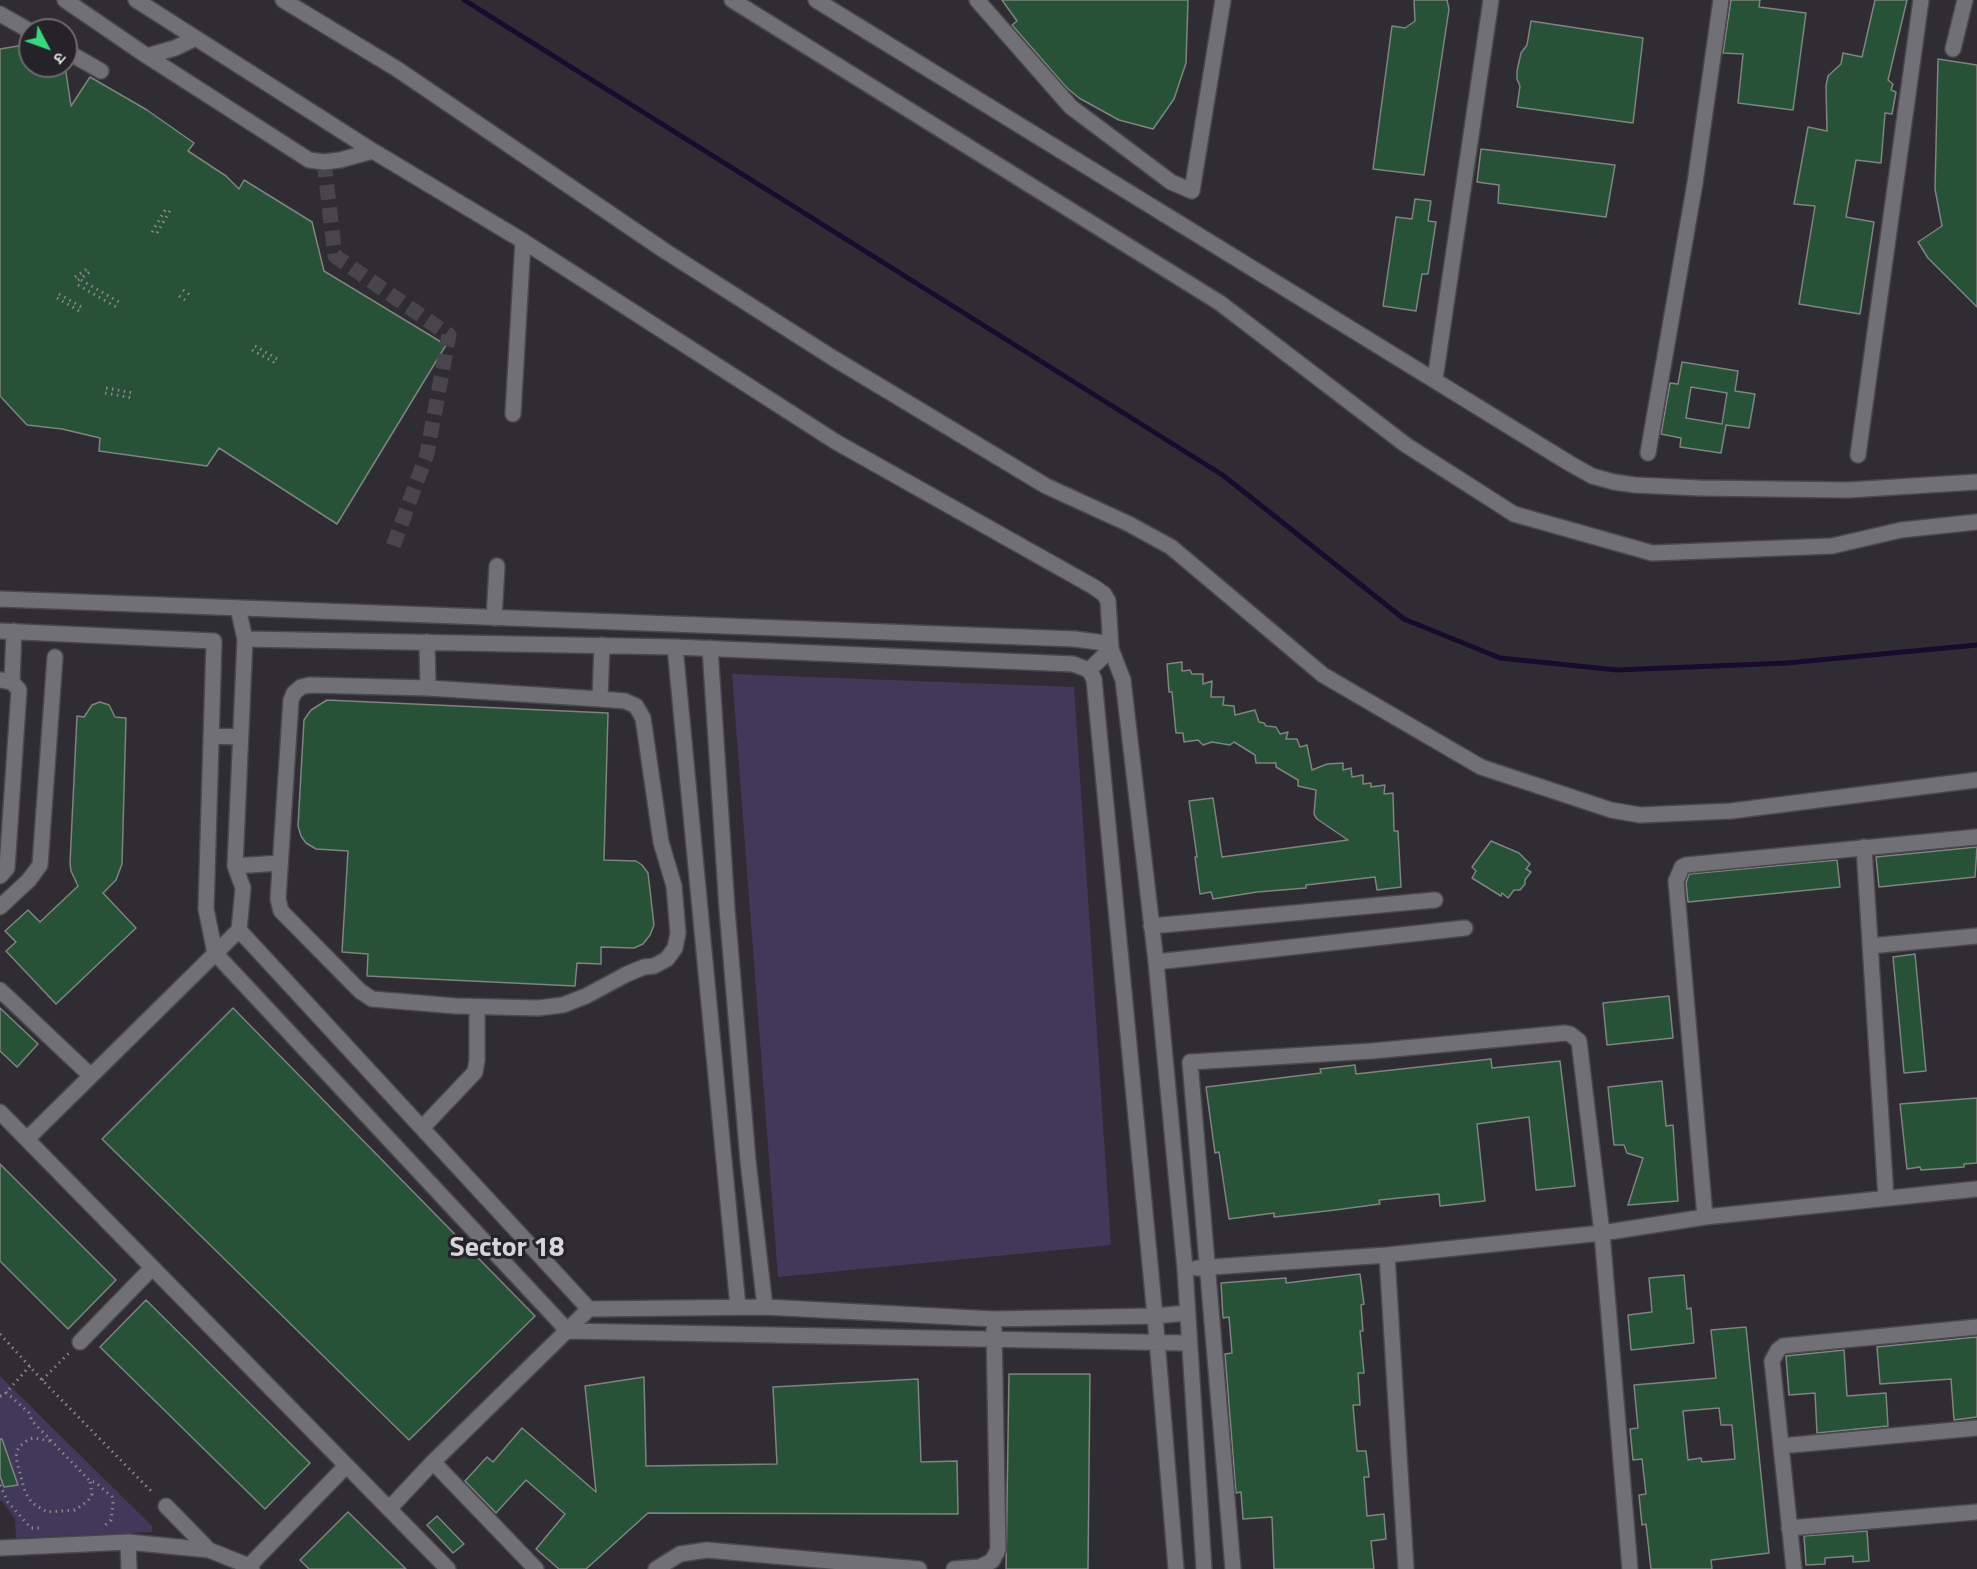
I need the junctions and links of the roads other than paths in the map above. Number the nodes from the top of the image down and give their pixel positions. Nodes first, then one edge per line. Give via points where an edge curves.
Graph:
1 (65, 0) edge
2 (136, 0) edge
3 (283, 0) edge
4 (732, 0) edge
5 (816, 0) edge
6 (977, 0) edge
7 (1223, 0) edge
8 (1491, 0) edge
9 (1721, 0) edge
10 (1921, 0) edge
11 (1965, 0) edge
12 (0, 14) edge
13 (18, 24) edge
14 (196, 38) junction
15 (1953, 50) dead end
16 (147, 56) junction
17 (78, 58) edge
18 (101, 71) dead end
19 (373, 151) junction
20 (523, 241) junction
21 (1435, 379) junction
22 (513, 414) dead end
23 (1648, 453) dead end
24 (1858, 455) dead end
25 (1977, 482) edge
26 (1977, 522) edge
27 (497, 566) dead end
28 (0, 599) edge
29 (238, 608) junction
30 (494, 618) junction
31 (7, 631) edge
32 (245, 639) junction
33 (427, 642) junction
34 (602, 645) junction
35 (675, 647) junction
36 (710, 648) junction
37 (1111, 649) junction
38 (55, 657) dead end
39 (1089, 670) junction
40 (6, 681) edge
41 (428, 688) junction
42 (600, 699) junction
43 (211, 736) junction
44 (240, 737) junction
45 (1977, 780) edge
46 (237, 813) junction
47 (209, 814) junction
48 (1977, 837) edge
49 (1864, 847) junction
50 (280, 863) junction
51 (235, 866) junction
52 (2, 871) edge
53 (1435, 900) dead end
54 (0, 907) edge
55 (1151, 926) junction
56 (1465, 928) dead end
57 (239, 930) junction
58 (1977, 936) edge
59 (1870, 946) junction
60 (215, 953) junction
61 (1156, 962) junction
62 (0, 990) edge
63 (477, 1007) junction
64 (91, 1076) junction
65 (0, 1112) edge
66 (422, 1128) junction
67 (27, 1139) junction
68 (1977, 1189) edge
69 (1886, 1198) junction
70 (1705, 1217) junction
71 (1602, 1233) junction
72 (1387, 1255) junction
73 (152, 1268) junction
74 (1207, 1268) junction
75 (1185, 1269) junction
76 (738, 1307) junction
77 (765, 1307) junction
78 (589, 1310) junction
79 (1186, 1313) junction
80 (1155, 1316) junction
81 (993, 1319) junction
82 (1977, 1327) edge
83 (568, 1331) junction
84 (994, 1339) junction
85 (80, 1342) road end
86 (1157, 1343) junction
87 (1188, 1343) junction
88 (1977, 1428) edge
89 (1781, 1446) junction
90 (433, 1462) junction
91 (346, 1466) junction
92 (166, 1506) road end
93 (388, 1509) junction
94 (1977, 1512) edge
95 (1790, 1528) junction
96 (128, 1542) junction
97 (0, 1548) edge
98 (209, 1550) junction
99 (250, 1567) edge
100 (129, 1569) edge
101 (448, 1569) edge
102 (536, 1569) edge
103 (656, 1569) edge
104 (919, 1569) edge
105 (954, 1569) edge
106 (1176, 1569) edge
107 (1204, 1569) edge
108 (1233, 1569) edge
109 (1406, 1569) edge
110 (1630, 1569) edge
111 (1794, 1569) edge

1 - 16 street
2 - 14 street
3 - 45 street via 397,69 665,251 833,358 1046,486 1171,547 1323,675 1481,767 1611,810 1640,814 1731,812
4 - 26 street via 1220,303 1406,445 1514,514 1652,553 1832,546 1901,530
5 - 21 street
6 - 7 street via 1071,107 1171,182 1192,191
8 - 21 street
9 - 23 street via 1695,183
10 - 24 street
11 - 15 street
12 - 13 street
14 - 16 street
14 - 19 street
16 - 19 street via 309,160 340,160
17 - 18 street
19 - 20 street
20 - 22 street
20 - 37 street via 836,442 1094,586 1108,601
21 - 25 street via 1569,463 1592,476 1614,482 1665,488 1848,490
27 - 30 street
28 - 29 street
29 - 30 street
29 - 32 street
30 - 37 street via 1075,639 1097,641
31 - 40 street
31 - 43 street via 214,641
32 - 33 street
32 - 44 street
33 - 34 street
33 - 41 street
34 - 35 street
34 - 42 street
35 - 36 street
35 - 76 street
36 - 39 street via 1073,664
36 - 77 street via 748,1161
37 - 39 street
37 - 55 street via 1123,680
38 - 54 street via 40,866
39 - 80 street via 1094,679
40 - 52 street via 19,690
41 - 42 street
41 - 50 street via 310,685 294,693
42 - 63 street via 625,701 636,706 643,718 661,842 674,886 678,933 675,948 667,959 654,966 627,974 564,1005
43 - 44 street
43 - 47 street
44 - 46 street
46 - 47 street
46 - 51 street
47 - 60 street via 206,909
48 - 49 street
49 - 59 street
49 - 70 street via 1686,864 1678,872
50 - 51 street
50 - 63 street via 281,911 360,991 372,999
51 - 57 street via 243,888
53 - 55 street
55 - 61 street
56 - 61 street
57 - 60 street
57 - 66 street
58 - 59 street
59 - 69 street
60 - 64 street
60 - 83 street
61 - 75 street
62 - 64 street
63 - 66 street via 475,1072
64 - 67 street
65 - 67 street
66 - 78 street
67 - 73 street
68 - 69 street
69 - 70 street
70 - 71 street
71 - 72 street
71 - 74 street via 1578,1041 1570,1034 1190,1062
71 - 110 street
72 - 74 street
72 - 109 street
73 - 85 street
73 - 91 street
74 - 75 street
74 - 108 street
75 - 79 street
76 - 77 street
76 - 78 street
77 - 81 street
78 - 83 street
79 - 80 street
79 - 87 street
80 - 81 street
80 - 86 street
81 - 84 street
82 - 89 street via 1783,1346 1772,1361
83 - 84 street
83 - 90 street
84 - 86 street
84 - 105 street via 998,1550 992,1561 980,1567
86 - 87 street
86 - 106 street
87 - 107 street
88 - 89 street
89 - 95 street
90 - 93 street
90 - 102 street
91 - 93 street
91 - 99 street
92 - 98 street
93 - 101 street
94 - 95 street
95 - 111 street
96 - 97 street
96 - 98 street
96 - 100 street
98 - 99 street
103 - 104 street via 680,1554 707,1550

